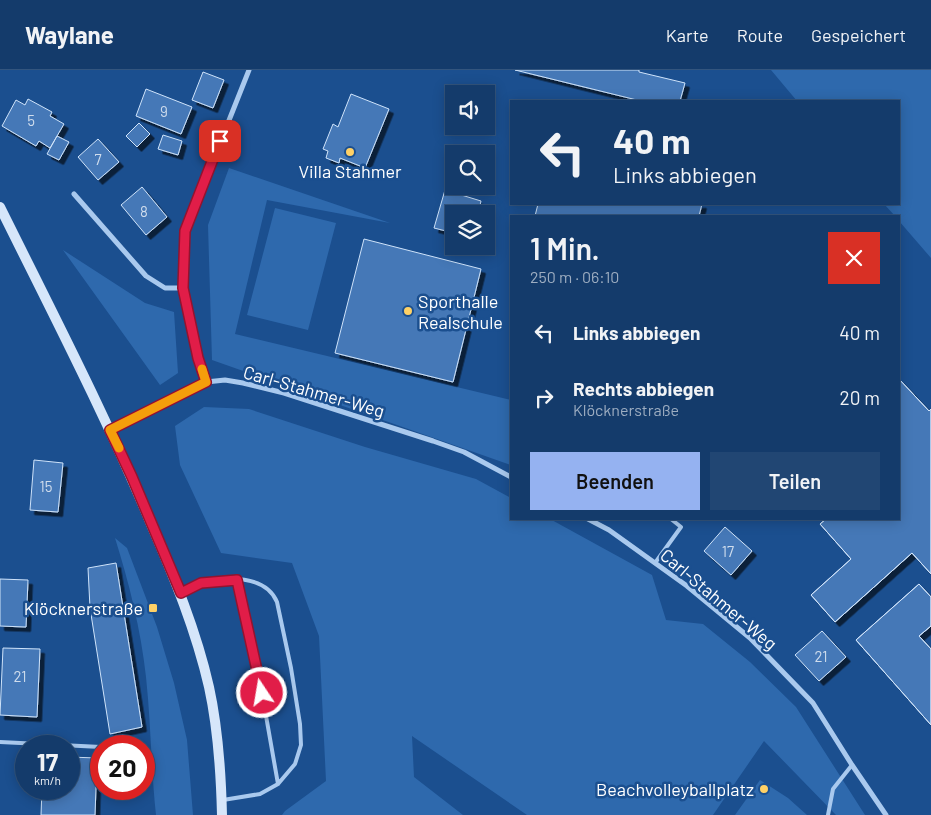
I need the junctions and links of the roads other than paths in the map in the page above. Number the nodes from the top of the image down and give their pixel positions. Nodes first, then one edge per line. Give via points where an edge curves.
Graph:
1 (248, 70) edge
2 (74, 194) dead end
3 (0, 207) edge
4 (183, 288) junction
5 (206, 382) junction
6 (110, 430) junction
7 (510, 476) edge
8 (590, 520) edge
9 (672, 520) edge
10 (654, 563) junction
11 (237, 580) junction
12 (181, 593) junction
13 (0, 742) edge
14 (90, 746) edge
15 (852, 765) junction
16 (278, 784) junction
17 (222, 800) junction
18 (222, 815) edge
19 (828, 815) edge
20 (886, 815) edge

1 - 4 street via 185,231
2 - 4 street via 146,276 165,288
3 - 6 main road
4 - 5 street
5 - 6 street, Carl-Stahmer-Weg
5 - 7 street, Carl-Stahmer-Weg via 234,381 284,393 464,452
6 - 12 main road
8 - 10 street, Carl-Stahmer-Weg
9 - 10 lane via 681,527
10 - 15 street, Carl-Stahmer-Weg via 750,638 813,703
11 - 12 lane via 201,583
11 - 16 lane
11 - 16 lane via 251,581 274,594 291,668 301,745 295,764
12 - 17 main road via 209,689
13 - 14 lane
15 - 19 lane via 833,789
15 - 20 street, Carl-Stahmer-Weg
16 - 17 lane via 260,794
17 - 18 main road

